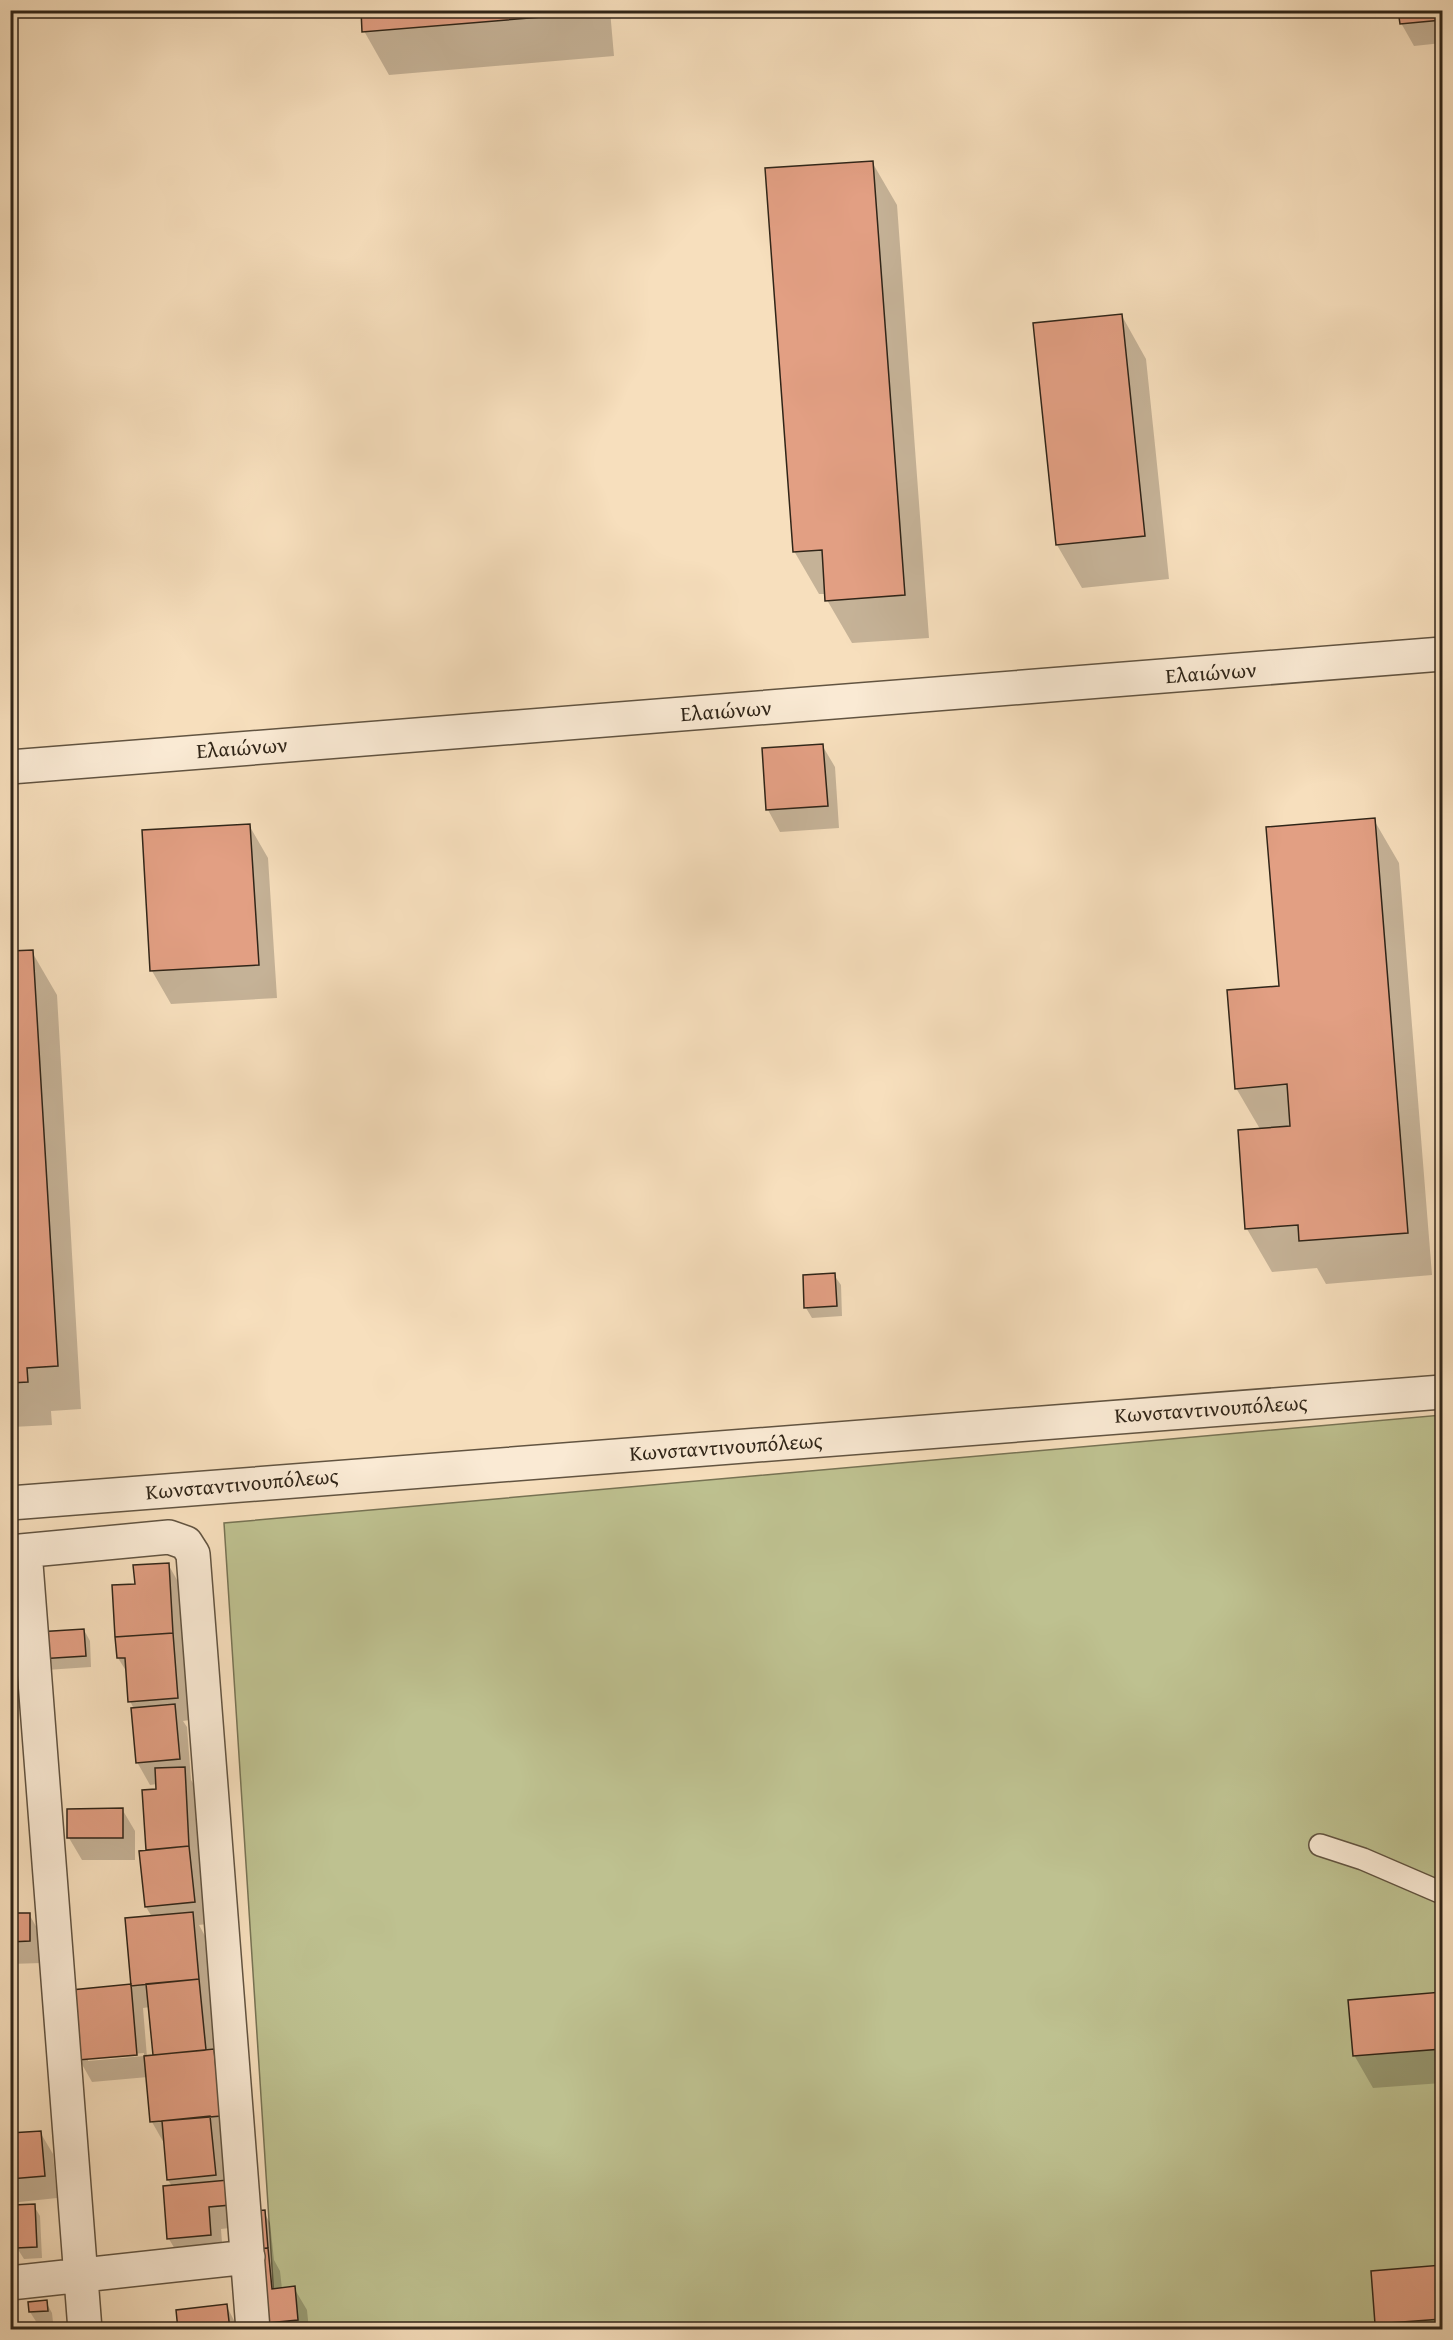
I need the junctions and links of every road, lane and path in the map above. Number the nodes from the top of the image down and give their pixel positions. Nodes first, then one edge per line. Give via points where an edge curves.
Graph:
1 (1443, 654) edge
2 (10, 766) edge
3 (1443, 1392) edge
4 (10, 1503) edge
5 (18, 1552) edge
6 (1320, 1845) dead end
7 (1443, 1893) edge
8 (248, 2257) junction
9 (81, 2276) junction
10 (10, 2283) edge
11 (86, 2330) edge
12 (253, 2330) edge

1 - 2 street, Ελαιώνων
3 - 4 street, Κωνσταντινουπόλεως
5 - 8 street via 169,1537 186,1543 193,1554
5 - 9 street
6 - 7 lane
8 - 9 street
8 - 12 street
9 - 10 street
9 - 11 street

